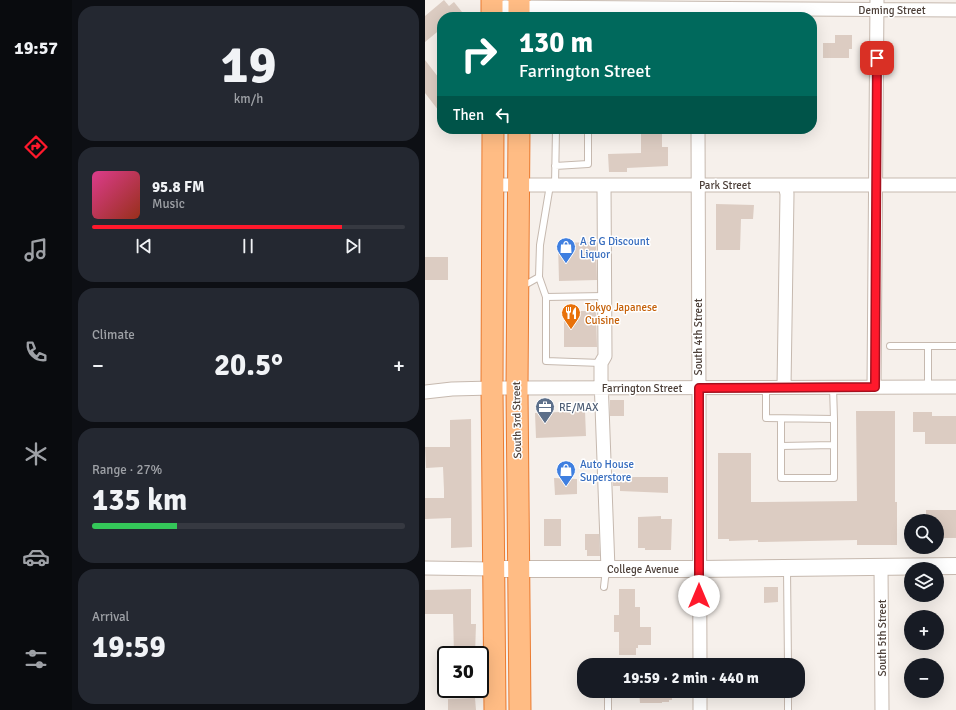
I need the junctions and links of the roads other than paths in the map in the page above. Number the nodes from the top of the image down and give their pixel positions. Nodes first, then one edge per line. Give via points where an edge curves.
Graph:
1 (798, 5) edge
2 (877, 5) edge
3 (492, 8) edge
4 (519, 8) edge
5 (697, 8) edge
6 (956, 10) edge
7 (548, 12) edge
8 (583, 12) edge
9 (493, 134) edge
10 (519, 134) edge
11 (556, 134) edge
12 (588, 134) edge
13 (698, 134) edge
14 (555, 166) junction
15 (494, 185) junction
16 (519, 185) junction
17 (552, 185) junction
18 (604, 185) junction
19 (699, 185) junction
20 (785, 185) junction
21 (876, 185) junction
22 (956, 185) edge
23 (539, 277) junction
24 (518, 289) junction
25 (604, 296) junction
26 (546, 297) junction
27 (891, 346) dead end
28 (928, 346) junction
29 (956, 346) edge
30 (601, 363) junction
31 (766, 387) junction
32 (784, 387) junction
33 (833, 387) junction
34 (875, 387) junction
35 (929, 387) junction
36 (956, 387) edge
37 (492, 388) junction
38 (601, 388) junction
39 (699, 388) junction
40 (517, 389) junction
41 (425, 392) edge
42 (781, 419) junction
43 (834, 419) junction
44 (834, 445) junction
45 (781, 446) junction
46 (881, 566) junction
47 (956, 566) edge
48 (425, 568) edge
49 (519, 568) junction
50 (608, 568) junction
51 (787, 568) junction
52 (493, 569) junction
53 (699, 569) junction
54 (604, 587) dead end
55 (700, 658) edge
56 (788, 658) edge
57 (608, 698) edge
58 (700, 698) edge
59 (788, 698) edge
60 (495, 710) edge
61 (521, 710) edge
62 (608, 710) edge
63 (700, 710) edge
64 (788, 710) edge
65 (882, 710) edge

1 - 2 street, Deming Street
1 - 5 street, Deming Street
2 - 6 street, Deming Street
2 - 21 street
3 - 4 street, Deming Street
4 - 7 street, Deming Street
5 - 8 street, Deming Street
9 - 15 highway
10 - 16 highway, South 3rd Street
11 - 14 lane
12 - 14 lane via 588,164
13 - 19 street, South 4th Street
14 - 17 lane
15 - 16 street, Park Street
15 - 37 highway
16 - 17 street, Park Street
16 - 24 highway, South 3rd Street
17 - 18 street, Park Street
17 - 23 lane via 540,245
18 - 19 street, Park Street
18 - 25 street
19 - 20 street, Park Street
19 - 39 street, South 4th Street
20 - 21 street, Park Street
20 - 32 street via 787,194
21 - 22 street, Park Street
21 - 34 street
23 - 24 lane
23 - 26 lane
24 - 40 highway, South 3rd Street
25 - 26 lane
25 - 30 street via 605,356
26 - 30 lane via 546,361
27 - 28 lane
28 - 29 lane
28 - 35 lane
30 - 38 street
31 - 32 street, Farrington Street
31 - 39 street, Farrington Street
31 - 42 lane via 766,418
32 - 33 street, Farrington Street
33 - 34 street, Farrington Street
33 - 43 lane
34 - 35 street, Farrington Street
35 - 36 street, Farrington Street
37 - 40 street, Farrington Street
37 - 41 street, Farrington Street
37 - 52 highway
38 - 39 street, Farrington Street
38 - 40 street, Farrington Street
38 - 50 street
39 - 53 street, South 4th Street
40 - 49 highway, South 3rd Street
42 - 43 lane
42 - 45 lane
43 - 44 lane
44 - 45 lane
44 - 45 lane via 834,478 781,478
46 - 47 street, College Avenue
46 - 51 street, College Avenue
46 - 65 street, South 5th Street
48 - 52 street, College Avenue
49 - 50 street, College Avenue
49 - 52 street, College Avenue
49 - 61 highway, South 3rd Street
50 - 53 street, College Avenue
50 - 54 lane
51 - 53 street, College Avenue
51 - 56 lane
52 - 60 highway
53 - 55 street, South 4th Street
57 - 62 lane
58 - 63 street
59 - 64 lane

